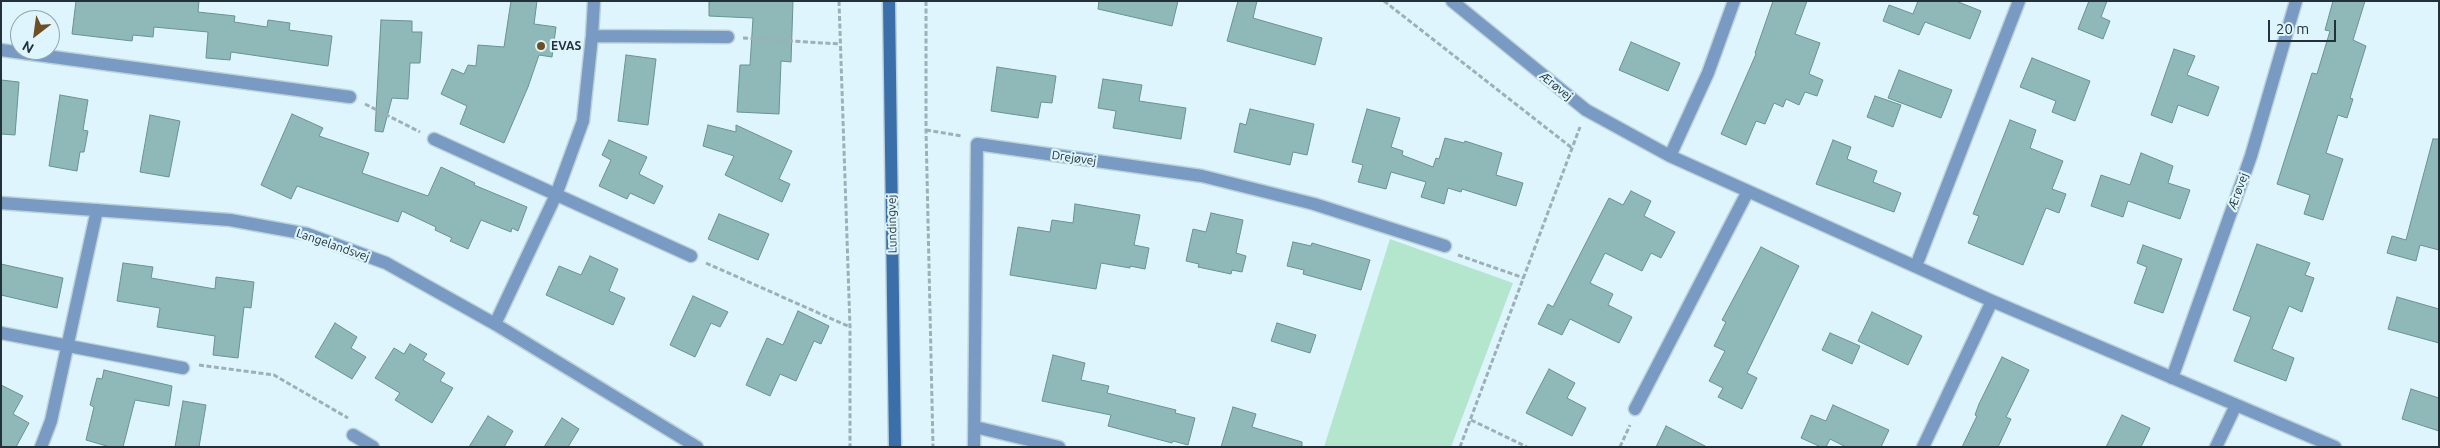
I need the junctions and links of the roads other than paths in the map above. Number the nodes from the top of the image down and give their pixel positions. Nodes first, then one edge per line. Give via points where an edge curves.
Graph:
1 (594, 1) edge
2 (889, 1) edge
3 (1452, 1) edge
4 (1734, 1) edge
5 (2019, 1) edge
6 (2296, 1) edge
7 (592, 36) junction
8 (728, 37) road end
9 (1, 50) edge
10 (350, 97) road end
11 (434, 139) road end
12 (1670, 156) junction
13 (1747, 192) junction
14 (556, 194) junction
15 (1, 203) edge
16 (97, 210) junction
17 (1445, 246) road end
18 (691, 256) road end
19 (1916, 266) junction
20 (1992, 301) junction
21 (495, 324) junction
22 (1, 333) edge
23 (67, 346) junction
24 (183, 368) road end
25 (2172, 378) junction
26 (2236, 405) junction
27 (1635, 410) road end
28 (975, 427) junction
29 (353, 434) road end
30 (677, 442) edge
31 (41, 447) edge
32 (373, 447) edge
33 (697, 447) edge
34 (895, 447) edge
35 (974, 447) edge
36 (1059, 447) edge
37 (1923, 447) edge
38 (2216, 447) edge
39 (2335, 447) edge

1 - 7 street
2 - 34 street, Lundingvej
3 - 12 street, Ærøvej via 1586,110
4 - 12 street via 1708,73
5 - 19 street
6 - 25 street, Ærøvej via 2251,156
7 - 8 street
7 - 14 street via 583,121
9 - 10 street
11 - 14 street
12 - 13 street, Ærøvej
13 - 19 street, Ærøvej
13 - 27 street
14 - 18 street
14 - 21 street
15 - 16 street, Langelandsvej
16 - 21 street, Langelandsvej via 230,220 307,234 386,264
16 - 23 street
17 - 28 street, Drejøvej via 1314,204 1202,176 977,144
19 - 20 street, Ærøvej
20 - 25 street, Ærøvej
20 - 37 street
21 - 30 street, Langelandsvej
22 - 23 street
23 - 24 street
23 - 31 street
25 - 26 street, Ærøvej
26 - 38 street
26 - 39 street, Ærøvej
28 - 35 street
28 - 36 street
29 - 32 street
30 - 33 street, Langelandsvej

